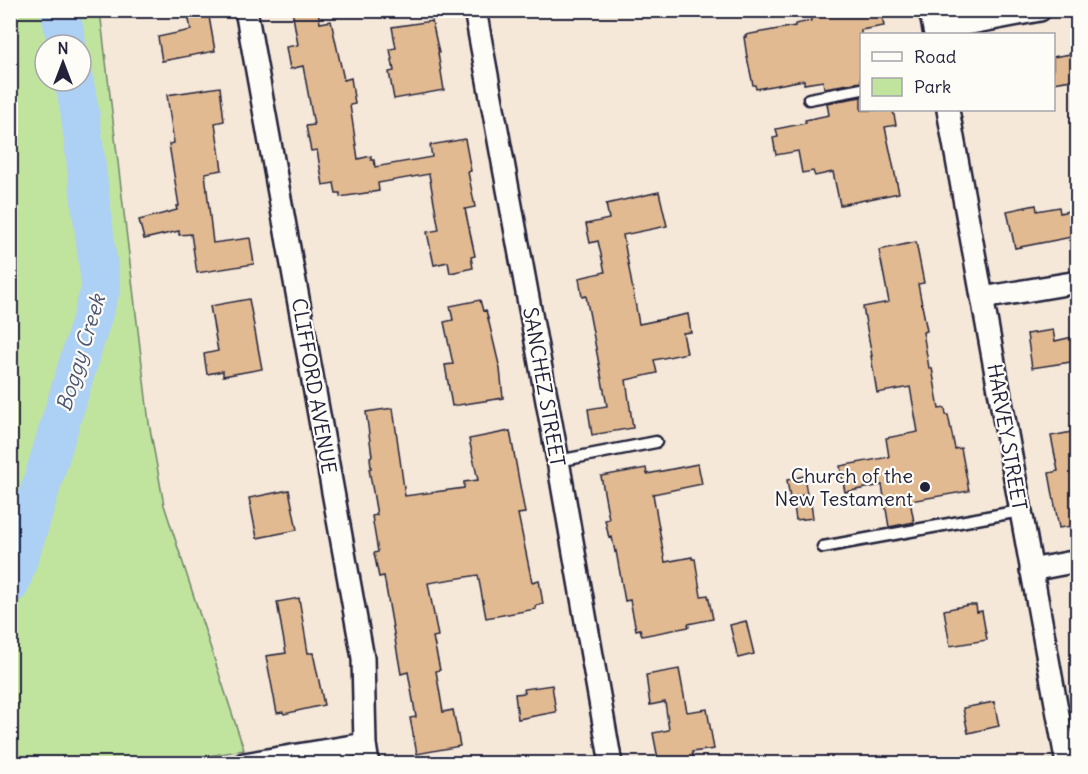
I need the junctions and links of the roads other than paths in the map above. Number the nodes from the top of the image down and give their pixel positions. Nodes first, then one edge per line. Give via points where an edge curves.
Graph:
1 (246, 10) edge
2 (475, 10) edge
3 (1040, 10) edge
4 (933, 25) edge
5 (860, 89) edge
6 (809, 99) dead end
7 (948, 111) edge
8 (1077, 282) edge
9 (982, 298) junction
10 (656, 442) dead end
11 (558, 462) junction
12 (1020, 511) junction
13 (823, 547) dead end
14 (1077, 561) edge
15 (1031, 570) junction
16 (367, 754) edge
17 (244, 764) edge
18 (610, 764) edge
19 (1067, 764) edge

1 - 16 street, CLIFFORD AVENUE via 363,658
2 - 11 street, SANCHEZ STREET
3 - 4 street
5 - 6 lane
7 - 9 street, HARVEY STREET
8 - 9 street
9 - 12 street, HARVEY STREET
10 - 11 lane
11 - 18 street, SANCHEZ STREET
12 - 13 lane
12 - 15 street, HARVEY STREET
14 - 15 street
15 - 19 street, HARVEY STREET
16 - 17 street

